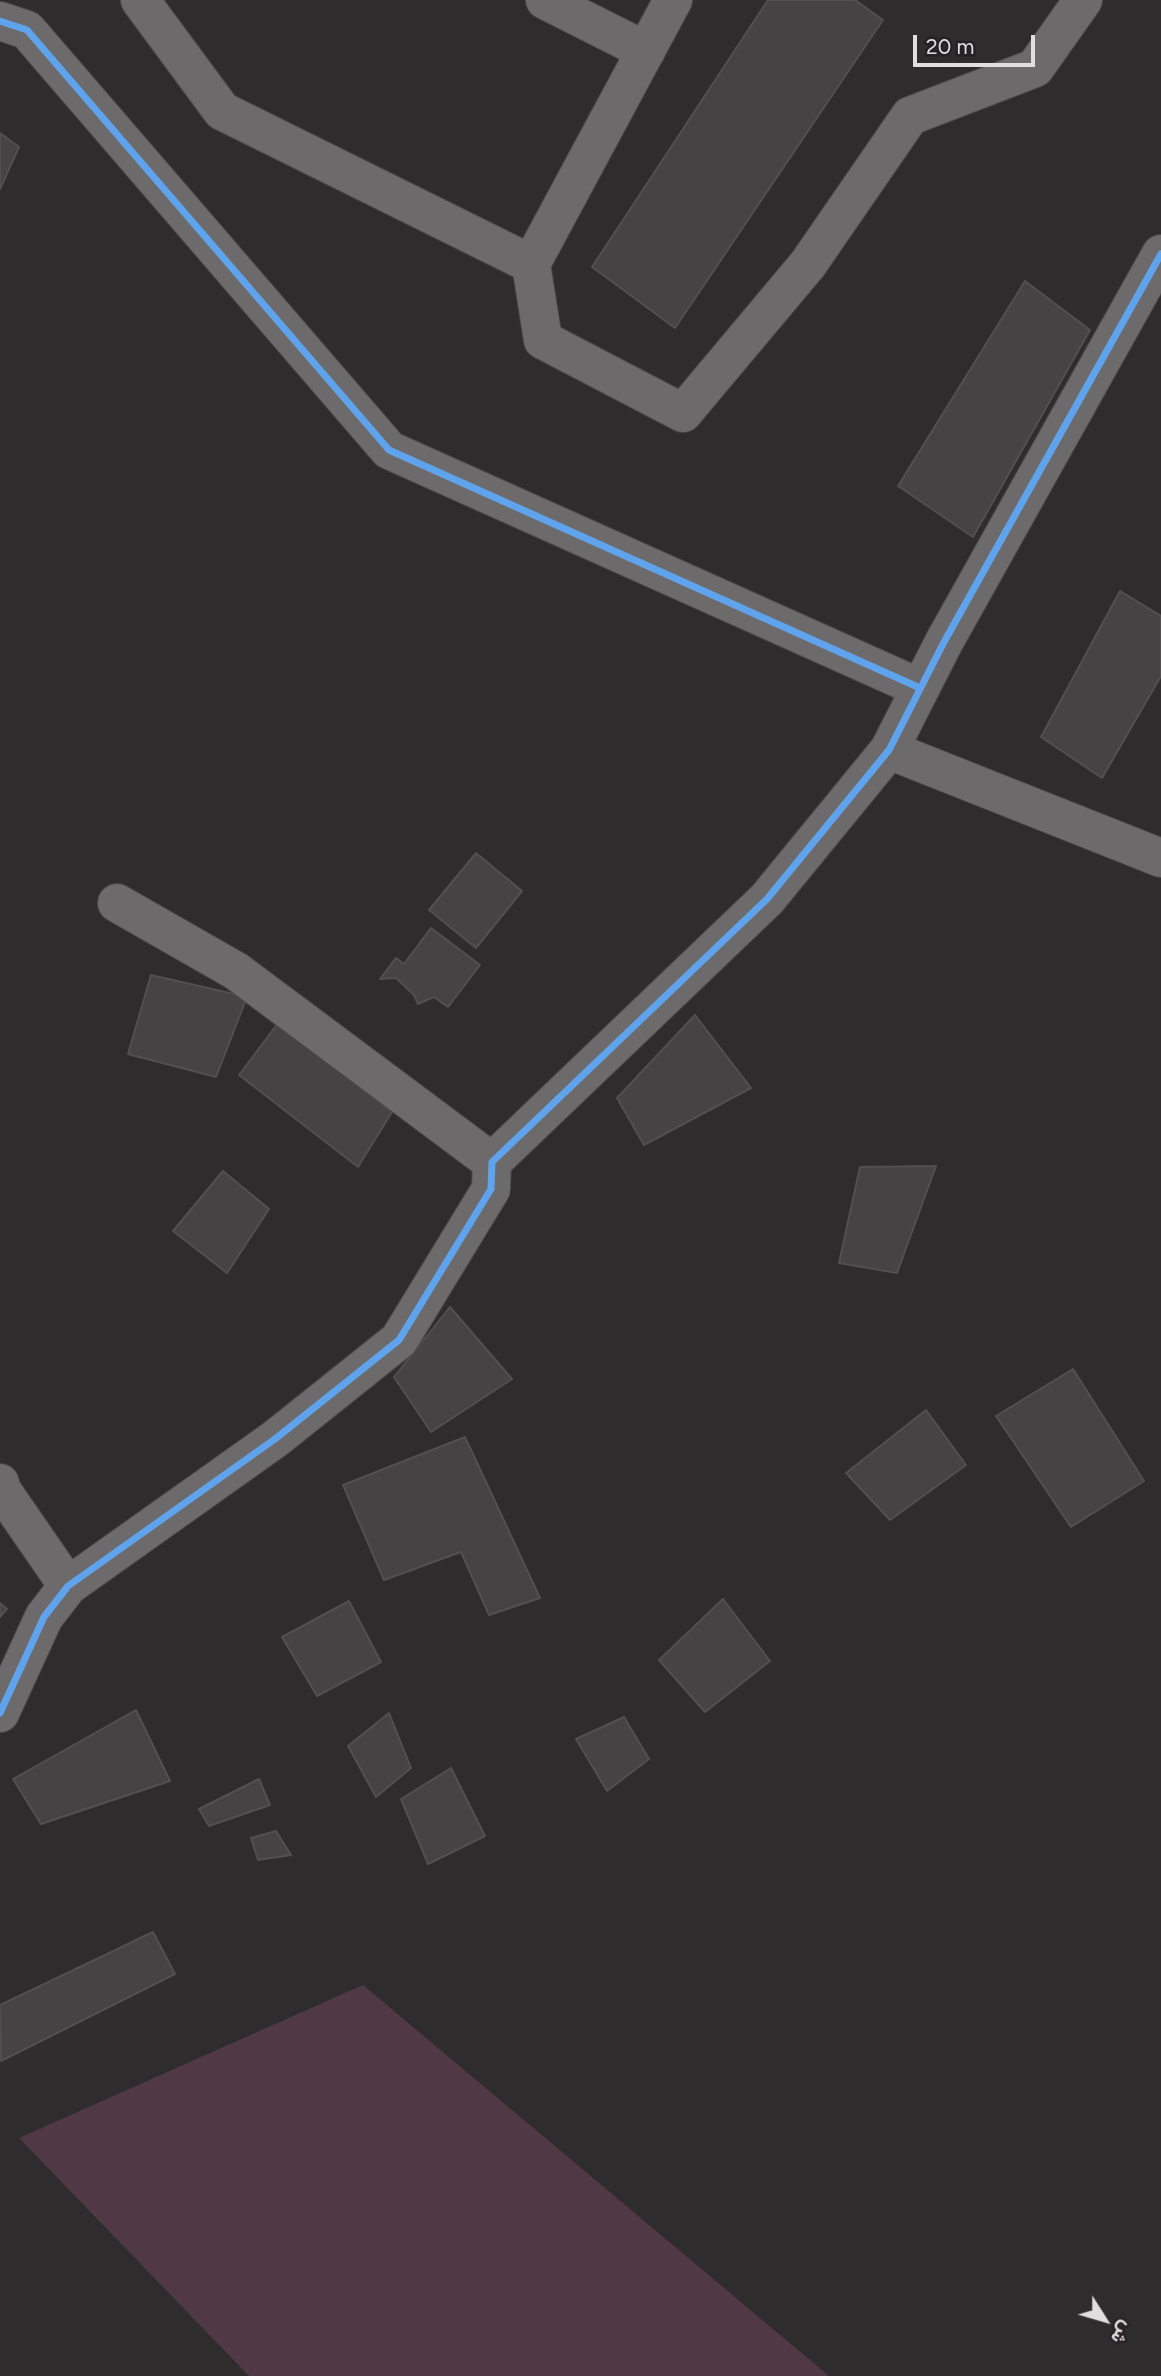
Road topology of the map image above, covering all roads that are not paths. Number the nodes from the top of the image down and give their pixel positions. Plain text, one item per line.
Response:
1 (140, 0) edge
2 (545, 0) edge
3 (673, 0) edge
4 (1083, 0) edge
5 (0, 21) edge
6 (646, 51) junction
7 (1161, 254) edge
8 (531, 264) junction
9 (920, 688) junction
10 (889, 750) junction
11 (1161, 858) edge
12 (117, 903) dead end
13 (492, 1162) junction
14 (0, 1483) edge
15 (68, 1586) junction
16 (0, 1713) edge

1 - 8 street
2 - 6 street
3 - 6 street
4 - 8 street
5 - 9 street
6 - 8 street
7 - 9 street
9 - 10 street
10 - 11 street
10 - 13 street
12 - 13 street
13 - 15 street
14 - 15 street
15 - 16 street

